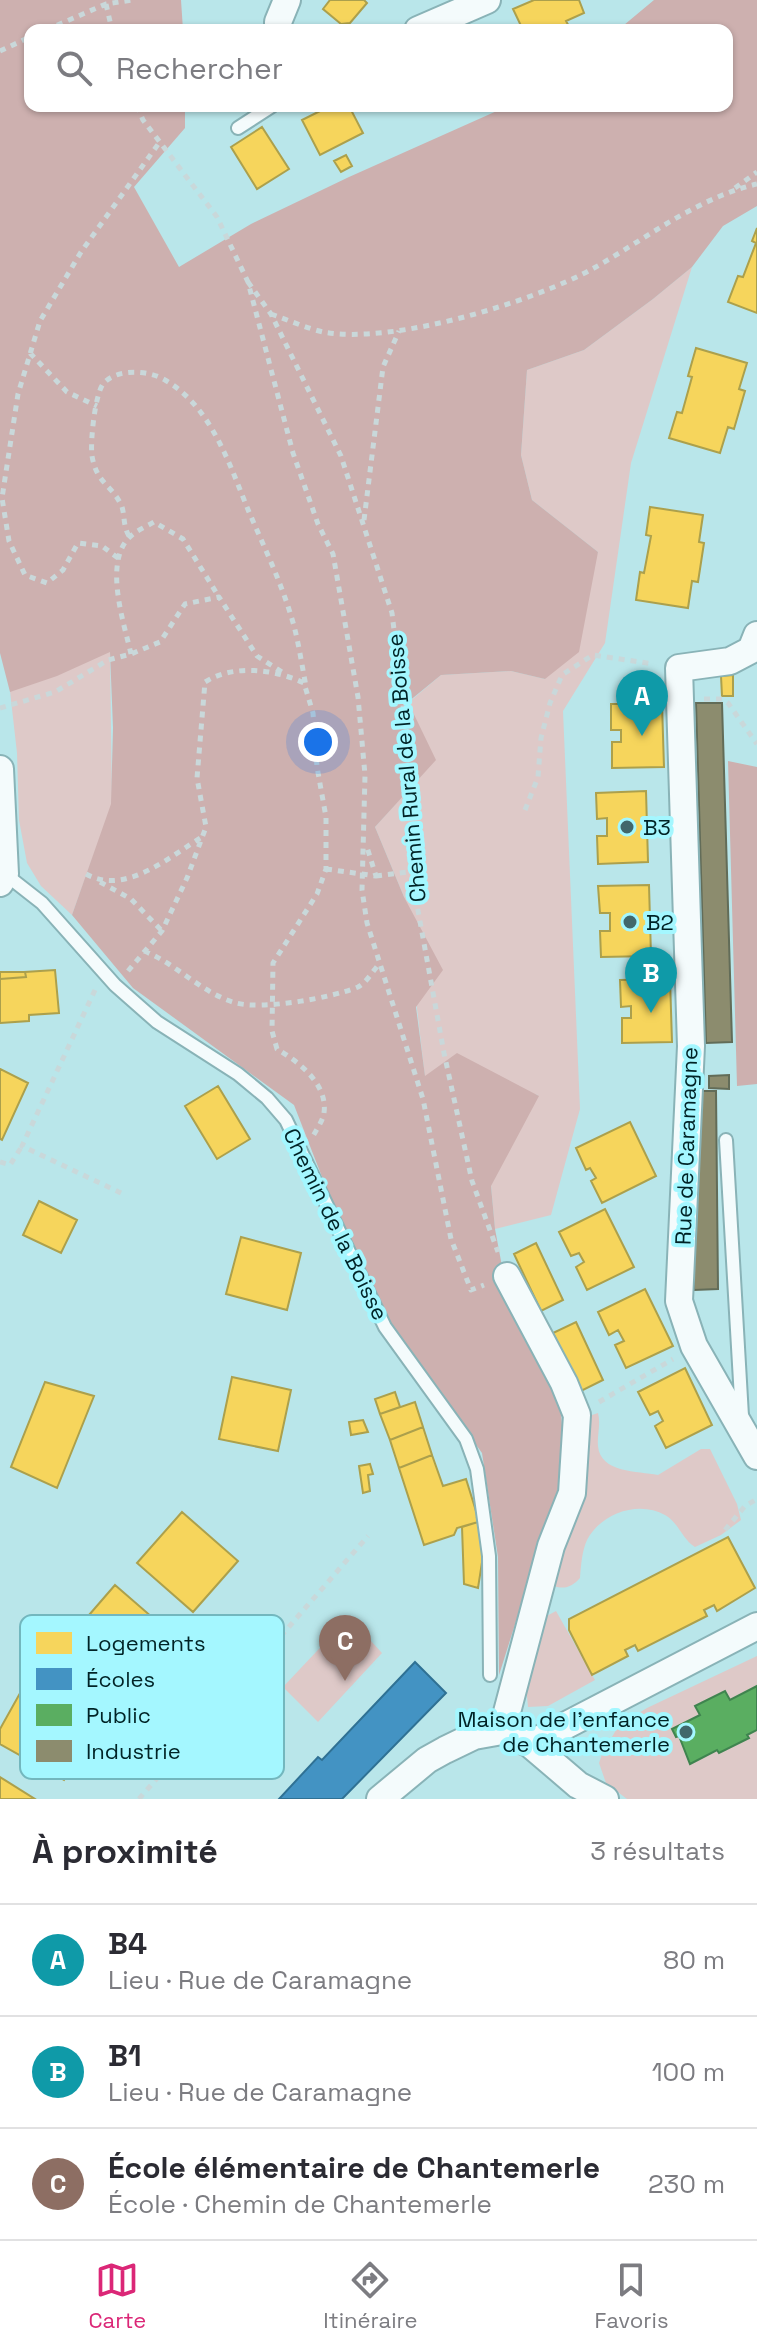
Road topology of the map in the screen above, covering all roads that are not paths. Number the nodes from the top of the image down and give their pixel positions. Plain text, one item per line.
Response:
1 (287, 0) edge
2 (487, 0) edge
3 (278, 24) edge
4 (432, 24) edge
5 (263, 112) edge
6 (238, 128) dead end
7 (757, 635) edge
8 (0, 769) edge
9 (2, 878) edge
10 (726, 1140) dead end
11 (507, 1276) road end
12 (742, 1430) junction
13 (757, 1456) edge
14 (757, 1626) edge
15 (490, 1675) dead end
16 (502, 1731) junction
17 (530, 1744) junction
18 (380, 1799) edge
19 (605, 1799) edge

1 - 3 street
2 - 4 street
5 - 6 lane
7 - 12 street, Rue de Caramagne
8 - 9 street
9 - 15 lane, Chemin de la Boisse
10 - 12 lane
11 - 16 street
12 - 13 street, Rue de Caramagne
14 - 17 street
16 - 17 street
16 - 18 street
17 - 19 street

